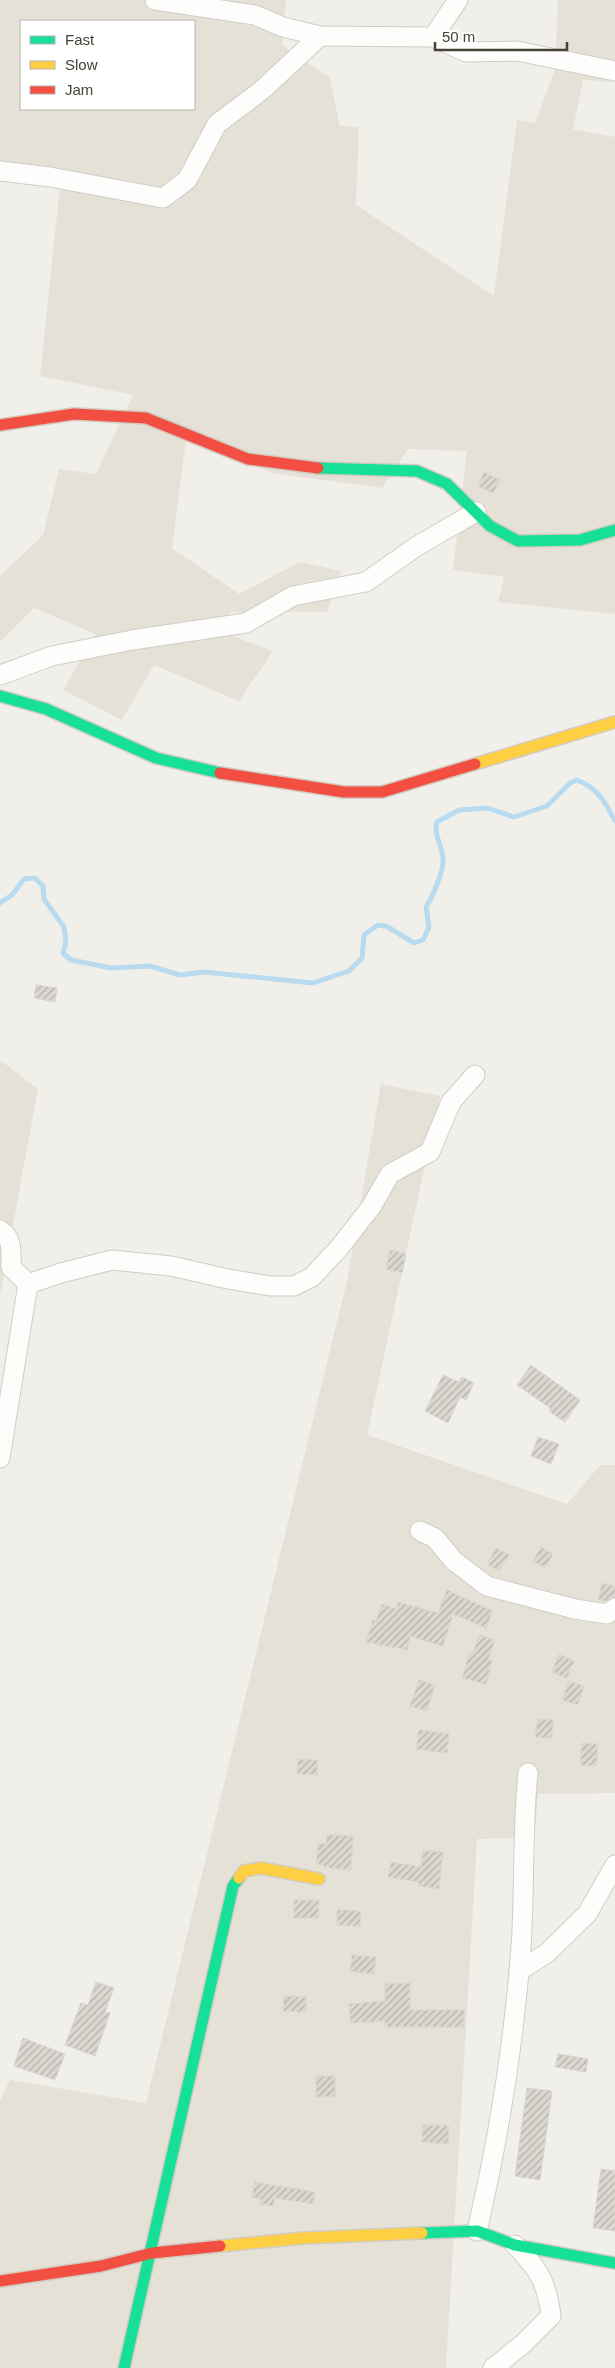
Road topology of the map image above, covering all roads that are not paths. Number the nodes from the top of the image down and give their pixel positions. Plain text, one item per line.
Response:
1 (155, 0) edge
2 (458, 0) edge
3 (257, 8) edge
4 (320, 36) junction
5 (433, 37) junction
6 (615, 71) edge
7 (0, 171) edge
8 (0, 425) edge
9 (476, 512) junction
10 (615, 530) edge
11 (0, 674) edge
12 (0, 696) edge
13 (615, 722) edge
14 (476, 1075) dead end
15 (0, 1230) edge
16 (28, 1284) junction
17 (0, 1458) edge
18 (420, 1532) dead end
19 (615, 1608) edge
20 (528, 1773) dead end
21 (615, 1865) edge
22 (319, 1879) dead end
23 (519, 1971) junction
24 (477, 2230) junction
25 (515, 2245) junction
26 (152, 2253) junction
27 (615, 2263) edge
28 (0, 2281) edge
29 (124, 2368) edge
30 (492, 2368) edge

1 - 3 street
2 - 5 street
3 - 4 street
4 - 5 street
4 - 7 street
5 - 6 street
8 - 9 street
9 - 10 street
9 - 11 street
12 - 13 street
14 - 16 street
15 - 16 street
16 - 17 street
18 - 19 street
20 - 23 street
21 - 23 street
22 - 26 street
23 - 24 street
24 - 25 street
24 - 26 street
25 - 27 street
25 - 30 street
26 - 28 street
26 - 29 street

